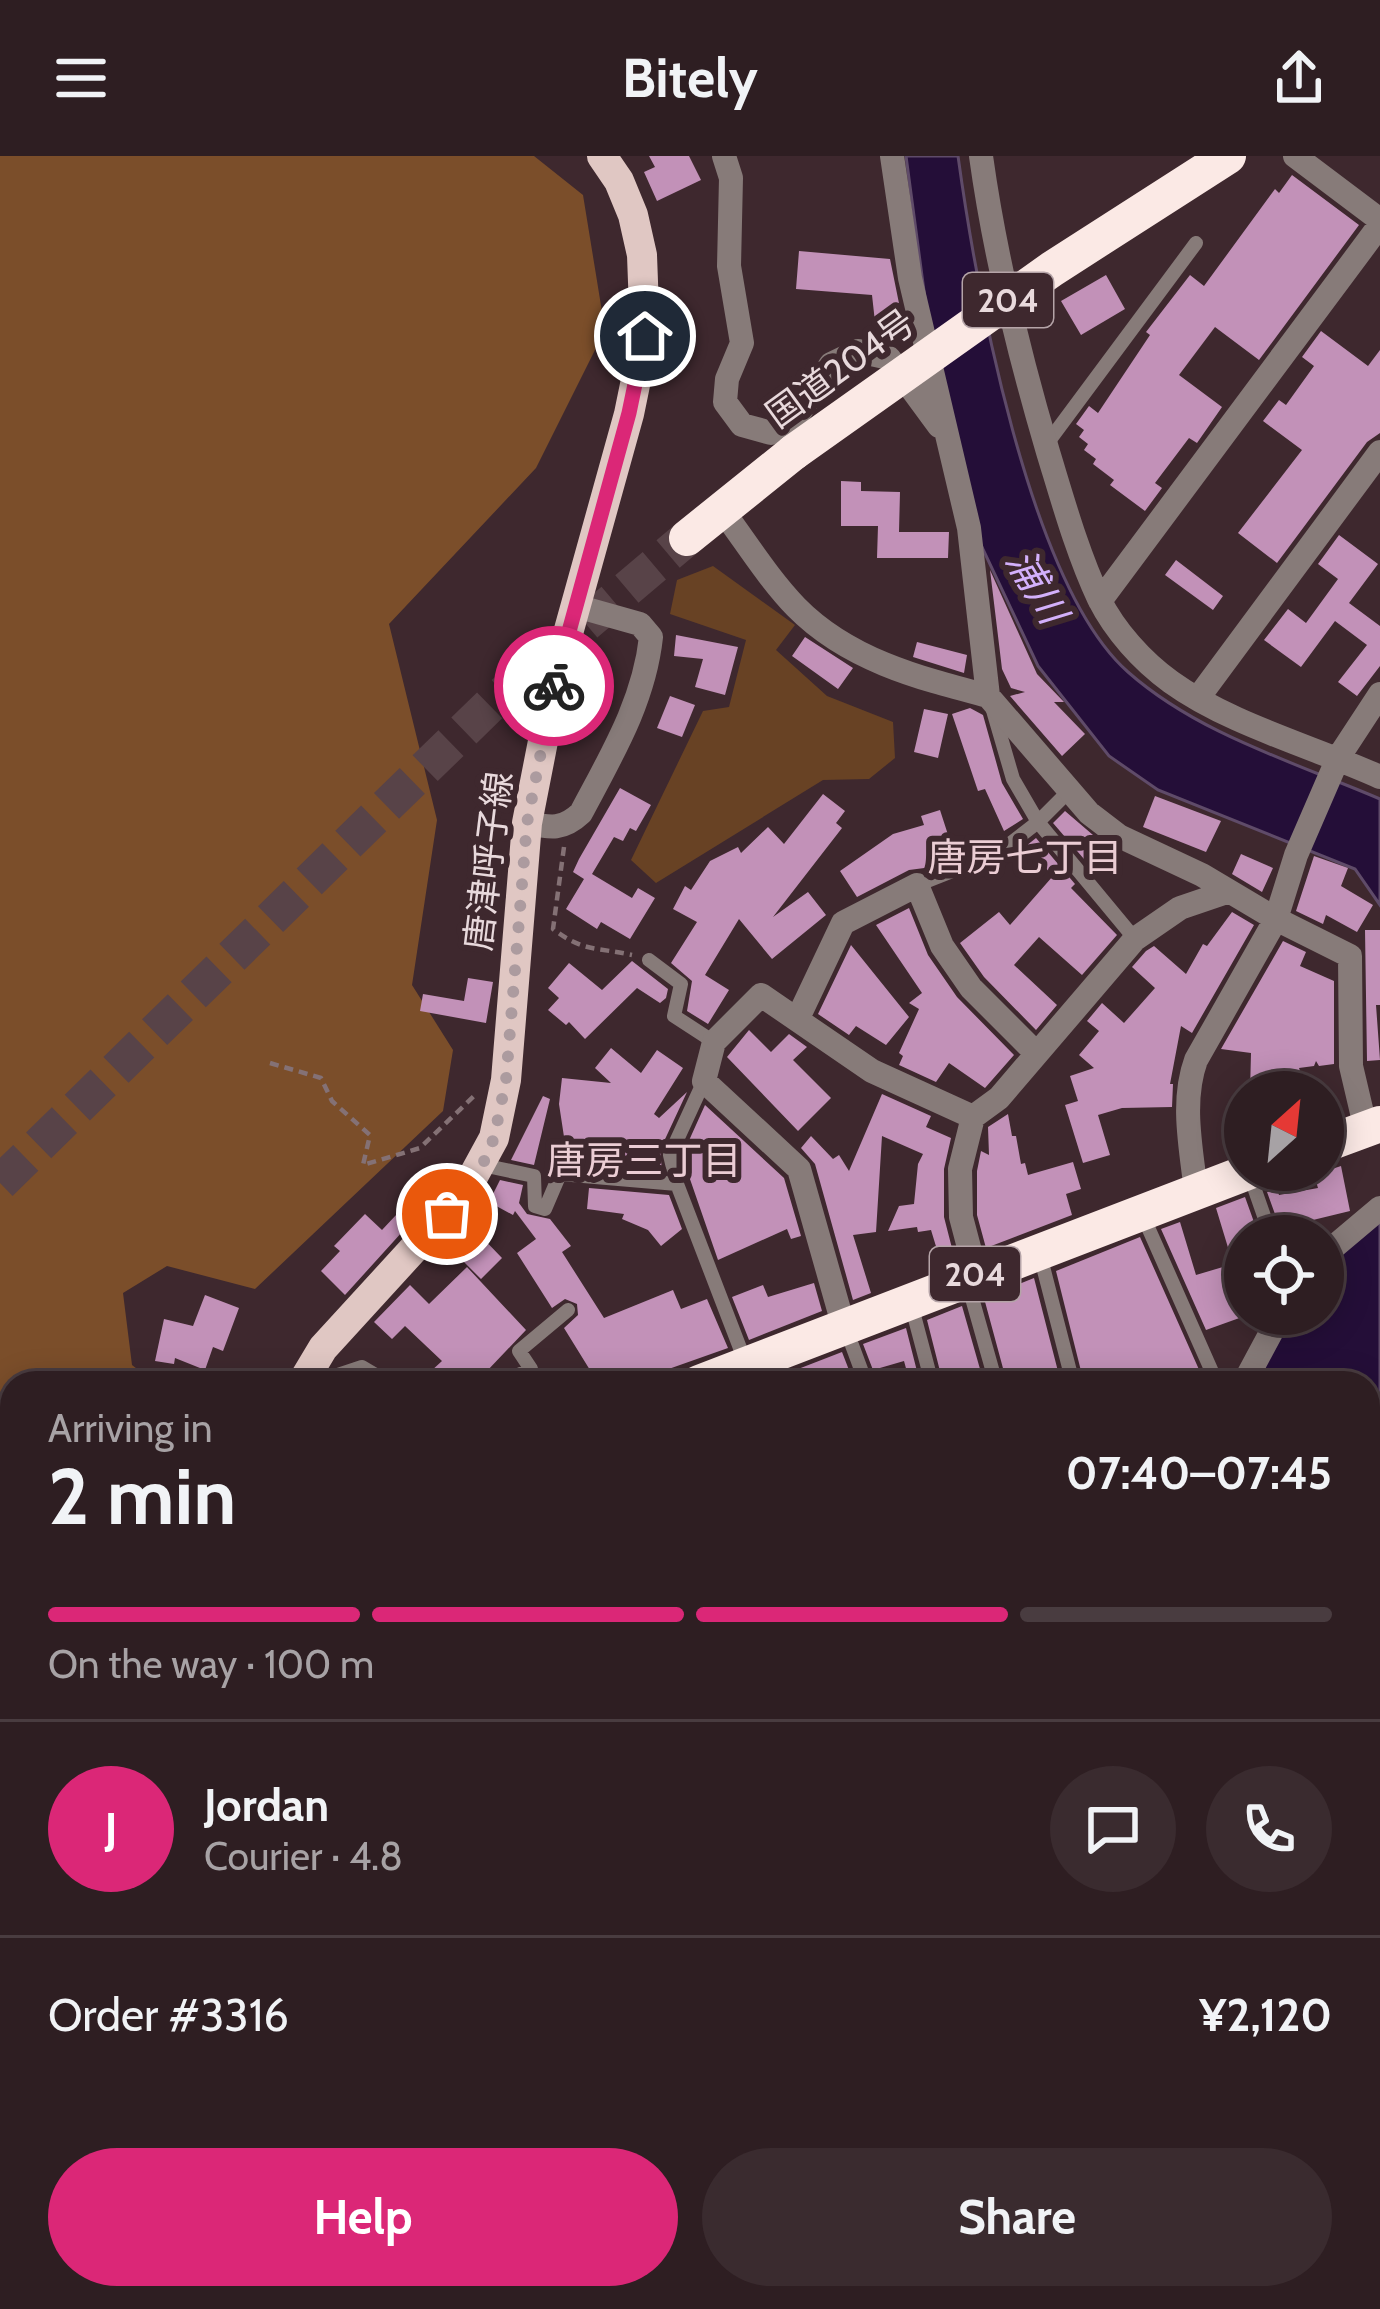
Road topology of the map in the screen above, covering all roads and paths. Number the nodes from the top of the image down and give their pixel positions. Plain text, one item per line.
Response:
1 (602, 156) edge
2 (724, 156) edge
3 (892, 156) edge
4 (981, 156) edge
5 (1228, 156) edge
6 (1294, 156) edge
7 (1380, 222) edge
8 (1196, 243) dead end
9 (944, 433) junction
10 (1046, 445) junction
11 (1380, 452) edge
12 (722, 510) junction
13 (687, 538) tunnel mouth
14 (1100, 602) junction
15 (576, 606) junction
16 (1380, 694) edge
17 (988, 696) junction
18 (1198, 698) junction
19 (1338, 758) junction
20 (1380, 777) edge
21 (1070, 791) junction
22 (1038, 822) junction
23 (527, 823) junction
24 (567, 826) junction
25 (917, 885) junction
26 (1227, 892) junction
27 (1276, 919) junction
28 (1135, 939) junction
29 (649, 960) joint
30 (798, 1018) junction
31 (714, 1042) junction
32 (1036, 1053) junction
33 (270, 1063) dead end
34 (506, 1080) junction
35 (704, 1081) junction
36 (973, 1117) junction
37 (1373, 1127) edge
38 (1344, 1137) edge
39 (482, 1166) junction
40 (1224, 1180) edge
41 (677, 1184) junction
42 (1196, 1190) junction
43 (1380, 1208) edge
44 (1141, 1211) junction
45 (1344, 1238) edge
46 (1039, 1250) junction
47 (976, 1274) junction
48 (909, 1299) junction
49 (568, 1310) dead end
50 (843, 1324) junction
51 (1270, 1335) edge
52 (746, 1364) junction
53 (309, 1371) edge
54 (526, 1371) edge
55 (729, 1371) edge
56 (862, 1371) edge
57 (929, 1371) edge
58 (993, 1371) edge
59 (1070, 1371) edge
60 (1211, 1371) edge
61 (1250, 1371) edge

1 - 15 main road, 唐津呼子線
2 - 9 street
3 - 9 street
4 - 10 street
5 - 12 highway, 国道204号 / 204, bridge
6 - 7 street
7 - 14 street
8 - 10 lane
9 - 17 street
10 - 14 street
11 - 18 street
12 - 13 highway, 国道204号 / 204
12 - 17 street
14 - 18 street
15 - 23 main road, 唐津呼子線
15 - 24 street
16 - 19 street
17 - 21 street
17 - 22 lane
18 - 19 street
19 - 20 street
19 - 27 street
21 - 22 lane
21 - 26 street
22 - 25 lane
22 - 28 lane
23 - 24 street
23 - 34 main road, 唐津呼子線
24 - 29 path
25 - 30 street
25 - 32 street
26 - 27 street
26 - 28 street
27 - 37 street
27 - 42 street
28 - 32 street
29 - 31 lane
30 - 31 street
30 - 36 street
31 - 35 street
32 - 36 street
33 - 34 path
34 - 39 main road, 唐津呼子線
35 - 41 lane
35 - 50 street
36 - 47 street
37 - 38 highway
39 - 41 lane
39 - 53 main road, 唐津呼子線
40 - 42 highway, 204
41 - 52 lane
42 - 44 highway, 204
43 - 45 street
44 - 46 highway, 204
44 - 60 lane
46 - 47 highway, 204
46 - 59 lane
47 - 48 highway, 204
47 - 58 lane
48 - 50 highway, 204
48 - 57 lane
49 - 54 lane
50 - 52 highway, 204
50 - 56 lane
51 - 61 street
52 - 55 highway, 204

